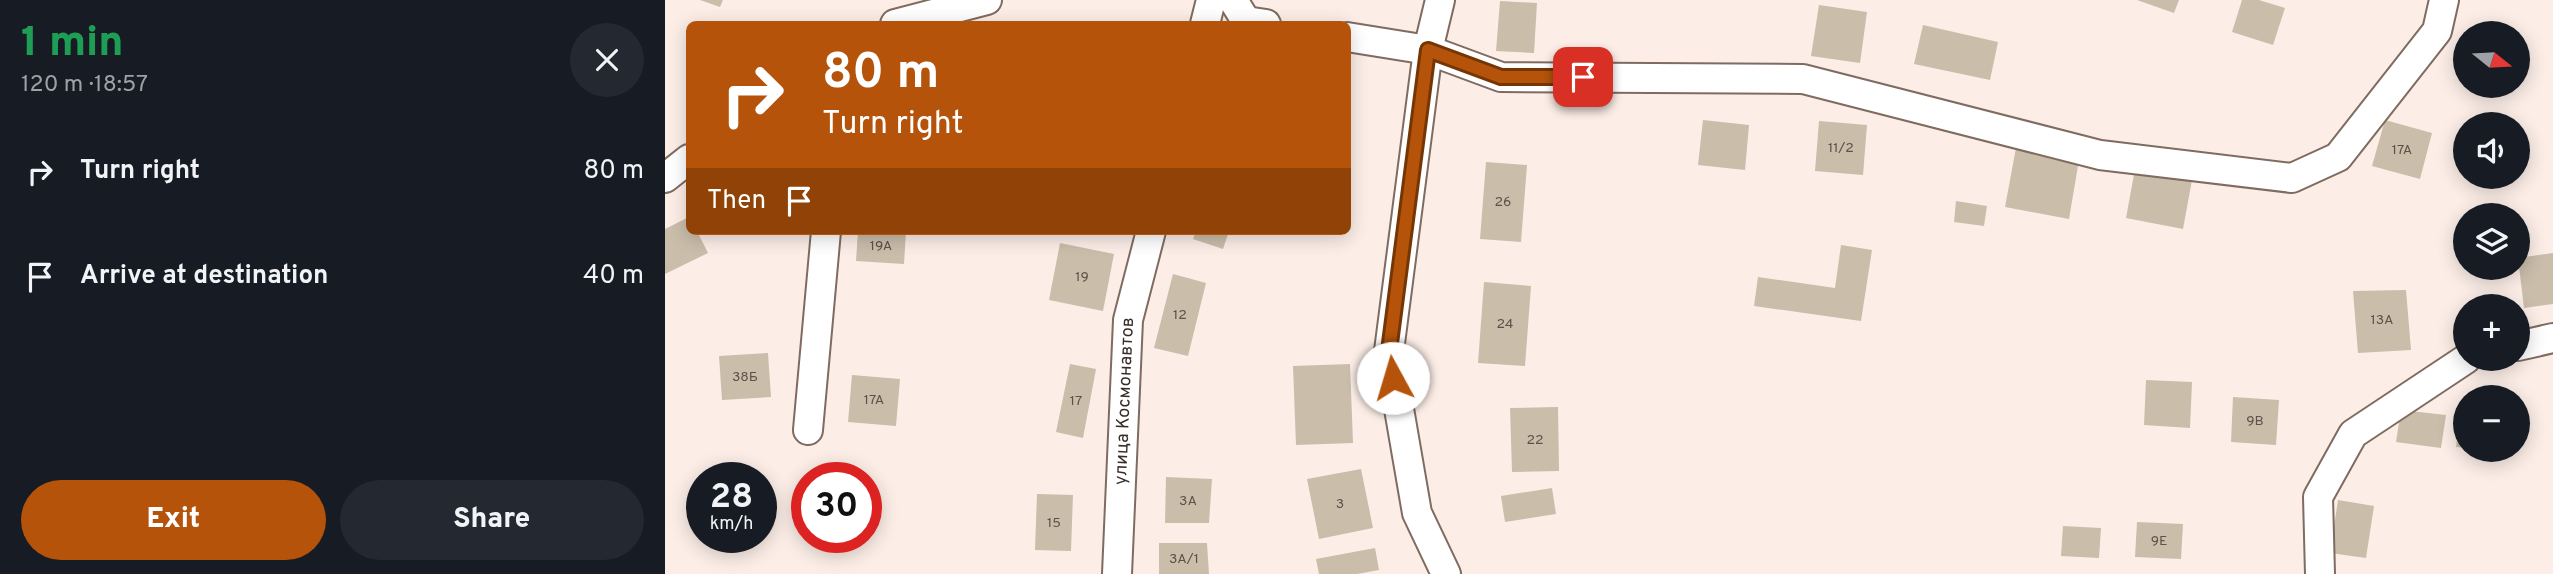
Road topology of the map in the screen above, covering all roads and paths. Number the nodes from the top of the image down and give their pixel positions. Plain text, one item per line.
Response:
1 (987, 0) edge
2 (1211, 0) edge
3 (1233, 0) edge
4 (1440, 0) edge
5 (2444, 0) edge
6 (906, 21) edge
7 (1206, 21) edge
8 (1246, 21) edge
9 (1351, 38) edge
10 (1428, 50) junction
11 (686, 161) edge
12 (665, 178) edge
13 (826, 235) edge
14 (1150, 235) edge
15 (2553, 338) edge
16 (2530, 343) edge
17 (2453, 368) edge
18 (808, 430) dead end
19 (1117, 574) edge
20 (1446, 574) edge
21 (2320, 574) edge

1 - 6 street
2 - 7 street
3 - 8 street
4 - 10 street
5 - 10 street
9 - 10 street
10 - 20 street
11 - 12 street
13 - 18 street
14 - 19 street, улица Космонавтов
15 - 16 street
17 - 21 street

